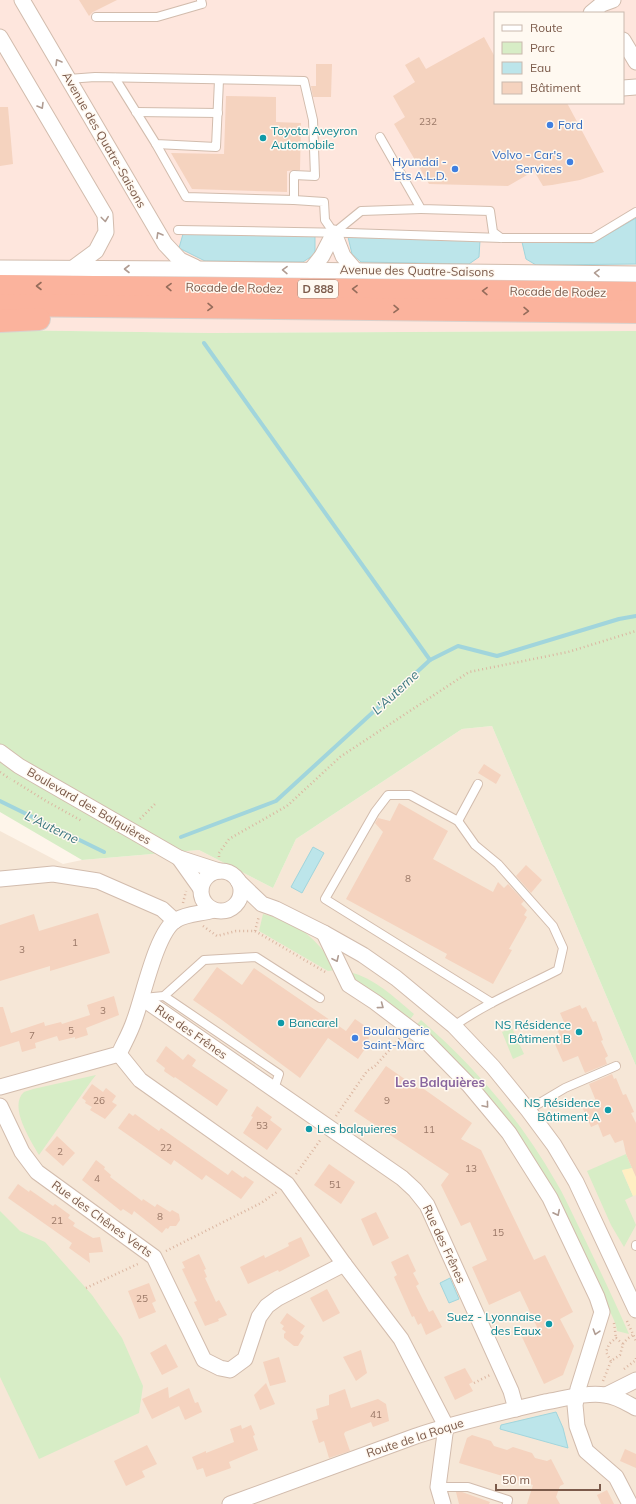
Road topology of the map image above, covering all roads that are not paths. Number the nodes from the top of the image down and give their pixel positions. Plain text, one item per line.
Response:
1 (22, 0) edge
2 (201, 0) edge
3 (96, 17) dead end
4 (0, 37) edge
5 (624, 42) edge
6 (636, 62) edge
7 (115, 78) junction
8 (68, 79) junction
9 (219, 80) junction
10 (636, 87) edge
11 (624, 88) edge
12 (136, 112) junction
13 (218, 113) junction
14 (380, 137) dead end
15 (156, 144) junction
16 (294, 200) junction
17 (421, 209) junction
18 (636, 212) edge
19 (178, 230) dead end
20 (334, 233) junction
21 (502, 238) junction
22 (0, 268) edge
23 (73, 268) junction
24 (198, 269) junction
25 (311, 270) junction
26 (355, 270) junction
27 (636, 274) edge
28 (0, 286) edge
29 (636, 293) edge
30 (0, 305) edge
31 (129, 306) junction
32 (636, 312) edge
33 (0, 321) edge
34 (0, 752) edge
35 (478, 784) dead end
36 (458, 821) junction
37 (179, 858) junction
38 (219, 871) junction
39 (0, 879) edge
40 (238, 881) junction
41 (196, 891) junction
42 (262, 904) junction
43 (234, 907) junction
44 (214, 910) junction
45 (193, 914) junction
46 (175, 921) junction
47 (324, 933) junction
48 (164, 996) junction
49 (142, 998) junction
50 (320, 998) dead end
51 (492, 1003) junction
52 (454, 1026) junction
53 (119, 1054) junction
54 (616, 1066) dead end
55 (0, 1087) edge
56 (274, 1089) junction
57 (0, 1106) edge
58 (528, 1110) junction
59 (344, 1264) junction
60 (636, 1310) edge
61 (636, 1380) edge
62 (636, 1387) edge
63 (606, 1395) junction
64 (577, 1396) junction
65 (636, 1397) edge
66 (636, 1408) edge
67 (516, 1409) junction
68 (446, 1426) junction
69 (438, 1487) junction
70 (230, 1504) edge
71 (443, 1504) edge
72 (507, 1504) edge
73 (630, 1504) edge

8 -> 1 street, Avenue des Quatre-Saisons
2 - 3 lane
4 -> 23 street
5 - 6 street
7 - 8 lane
7 - 9 lane
7 - 12 lane
24 -> 8 street, Avenue des Quatre-Saisons
9 - 13 lane
9 - 16 lane
10 - 11 street
12 - 13 lane
12 - 15 lane
13 - 15 lane
14 - 17 lane
15 - 16 lane
16 - 20 lane
17 - 20 lane
17 - 21 lane
18 - 21 lane
19 - 20 lane
20 - 21 lane
20 - 25 street
20 - 26 street
22 - 23 street, Avenue des Quatre-Saisons
24 -> 23 street, Avenue des Quatre-Saisons
25 -> 24 street, Avenue des Quatre-Saisons
25 - 26 street, Avenue des Quatre-Saisons
27 -> 26 street, Avenue des Quatre-Saisons
29 -> 28 highway, Rocade de Rodez / D 888
30 - 31 highway, Rocade de Rodez / D 888
31 -> 32 highway, Rocade de Rodez / D 888
31 - 33 highway
34 - 37 street, Boulevard des Balquières
35 - 36 lane
36 - 51 lane
36 - 51 lane
37 - 38 street, Boulevard des Balquières
37 - 41 street, Boulevard des Balquières
38 - 40 street
38 - 41 street
39 - 46 street
40 - 42 street
40 - 43 street
41 - 44 street
41 - 45 street
42 - 43 street
42 - 47 street
43 - 44 street
44 - 45 street
45 - 46 street
46 - 49 street
47 - 52 street
47 -> 64 street
48 - 49 lane
48 - 50 lane
48 - 56 lane
49 - 53 street
49 - 56 street, Rue des Frênes
51 - 52 lane
52 - 58 street
53 - 55 street
53 - 59 street
54 - 58 lane
56 - 67 street, Rue des Frênes
57 - 59 street, Rue des Chênes Verts
58 - 60 street
59 - 68 street
61 - 63 street, Route de la Roque
62 - 65 street
63 - 64 street, Route de la Roque
63 - 66 street, Route de la Roque
64 - 67 street, Route de la Roque
64 - 73 street
67 - 68 street, Route de la Roque
68 - 69 street
68 - 70 street, Route de la Roque
69 - 71 street
69 - 72 lane

